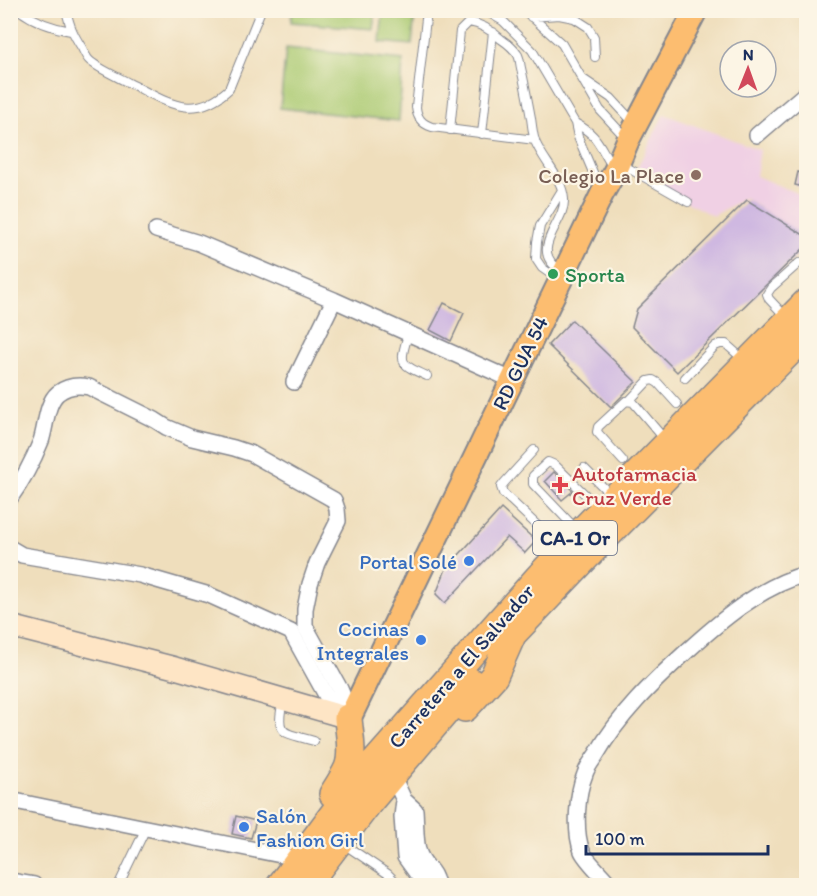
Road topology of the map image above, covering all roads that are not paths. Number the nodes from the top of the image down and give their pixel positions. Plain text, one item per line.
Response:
1 (19, 10) edge
2 (66, 10) edge
3 (261, 10) edge
4 (427, 10) edge
5 (484, 10) edge
6 (524, 10) edge
7 (696, 10) edge
8 (531, 17) junction
9 (71, 31) junction
10 (493, 32) junction
11 (595, 57) dead end
12 (582, 79) junction
13 (807, 93) edge
14 (574, 123) junction
15 (450, 130) junction
16 (632, 132) junction
17 (482, 134) junction
18 (757, 135) dead end
19 (535, 140) junction
20 (617, 167) junction
21 (562, 190) junction
22 (602, 194) junction
23 (688, 202) dead end
24 (156, 230) dead end
25 (799, 263) dead end
26 (562, 277) junction
27 (334, 300) junction
28 (801, 320) edge
29 (408, 334) junction
30 (748, 363) junction
31 (427, 376) dead end
32 (685, 378) dead end
33 (513, 380) junction
34 (294, 382) dead end
35 (629, 401) junction
36 (677, 404) dead end
37 (669, 443) junction
38 (534, 450) dead end
39 (623, 460) dead end
40 (584, 468) dead end
41 (10, 498) edge
42 (608, 505) junction
43 (572, 542) junction
44 (10, 548) edge
45 (807, 573) edge
46 (538, 578) junction
47 (10, 626) edge
48 (298, 629) junction
49 (513, 633) junction
50 (283, 699) junction
51 (348, 718) junction
52 (314, 741) dead end
53 (377, 741) junction
54 (401, 793) junction
55 (333, 794) junction
56 (10, 800) edge
57 (146, 828) junction
58 (348, 847) junction
59 (286, 856) junction
60 (10, 881) edge
61 (34, 885) edge
62 (118, 885) edge
63 (261, 885) edge
64 (280, 885) edge
65 (306, 885) edge
66 (320, 885) edge
67 (400, 885) edge
68 (426, 885) edge
69 (437, 885) edge
70 (611, 885) edge

1 - 9 lane
2 - 9 lane
3 - 9 lane
4 - 15 lane
5 - 14 lane
6 - 8 lane
7 - 16 main road, RD GUA 54
8 - 11 lane
8 - 12 lane
10 - 15 lane
10 - 17 lane
10 - 19 lane
12 - 16 lane
12 - 16 lane
13 - 18 street
14 - 20 lane
14 - 22 lane
15 - 17 lane
16 - 20 main road, RD GUA 54
17 - 19 lane
19 - 21 lane
20 - 22 main road, RD GUA 54
20 - 23 lane
21 - 26 lane
21 - 26 lane
22 - 26 main road, RD GUA 54
24 - 27 street
25 - 28 lane
26 - 33 main road, RD GUA 54
27 - 29 street
27 - 34 street
28 - 30 highway, Carretera a El Salvador / CA-1 Or
28 - 49 highway, Carretera a El Salvador / CA-1 Or
29 - 31 lane
29 - 33 street
30 - 32 lane
30 - 37 highway, Carretera a El Salvador / CA-1 Or
33 - 51 main road, RD GUA 54
35 - 36 lane
35 - 37 lane
35 - 39 lane
37 - 42 highway, Carretera a El Salvador / CA-1 Or
38 - 43 lane
40 - 42 lane
41 - 48 street
42 - 43 highway, Carretera a El Salvador / CA-1 Or
42 - 43 lane
43 - 46 highway, Carretera a El Salvador / CA-1 Or
44 - 48 street
45 - 70 street
46 - 53 highway
46 - 64 highway, Carretera a El Salvador / CA-1 Or
47 - 50 street
48 - 51 street
49 - 54 highway
49 - 65 highway, Carretera a El Salvador / CA-1 Or
50 - 51 street
50 - 52 lane
51 - 53 highway
51 - 55 highway
53 - 55 highway
54 - 58 highway
54 - 68 street
54 - 69 street
55 - 59 highway
56 - 57 street
57 - 59 street
57 - 62 lane
58 - 66 highway
58 - 67 lane
59 - 63 highway
60 - 61 street

